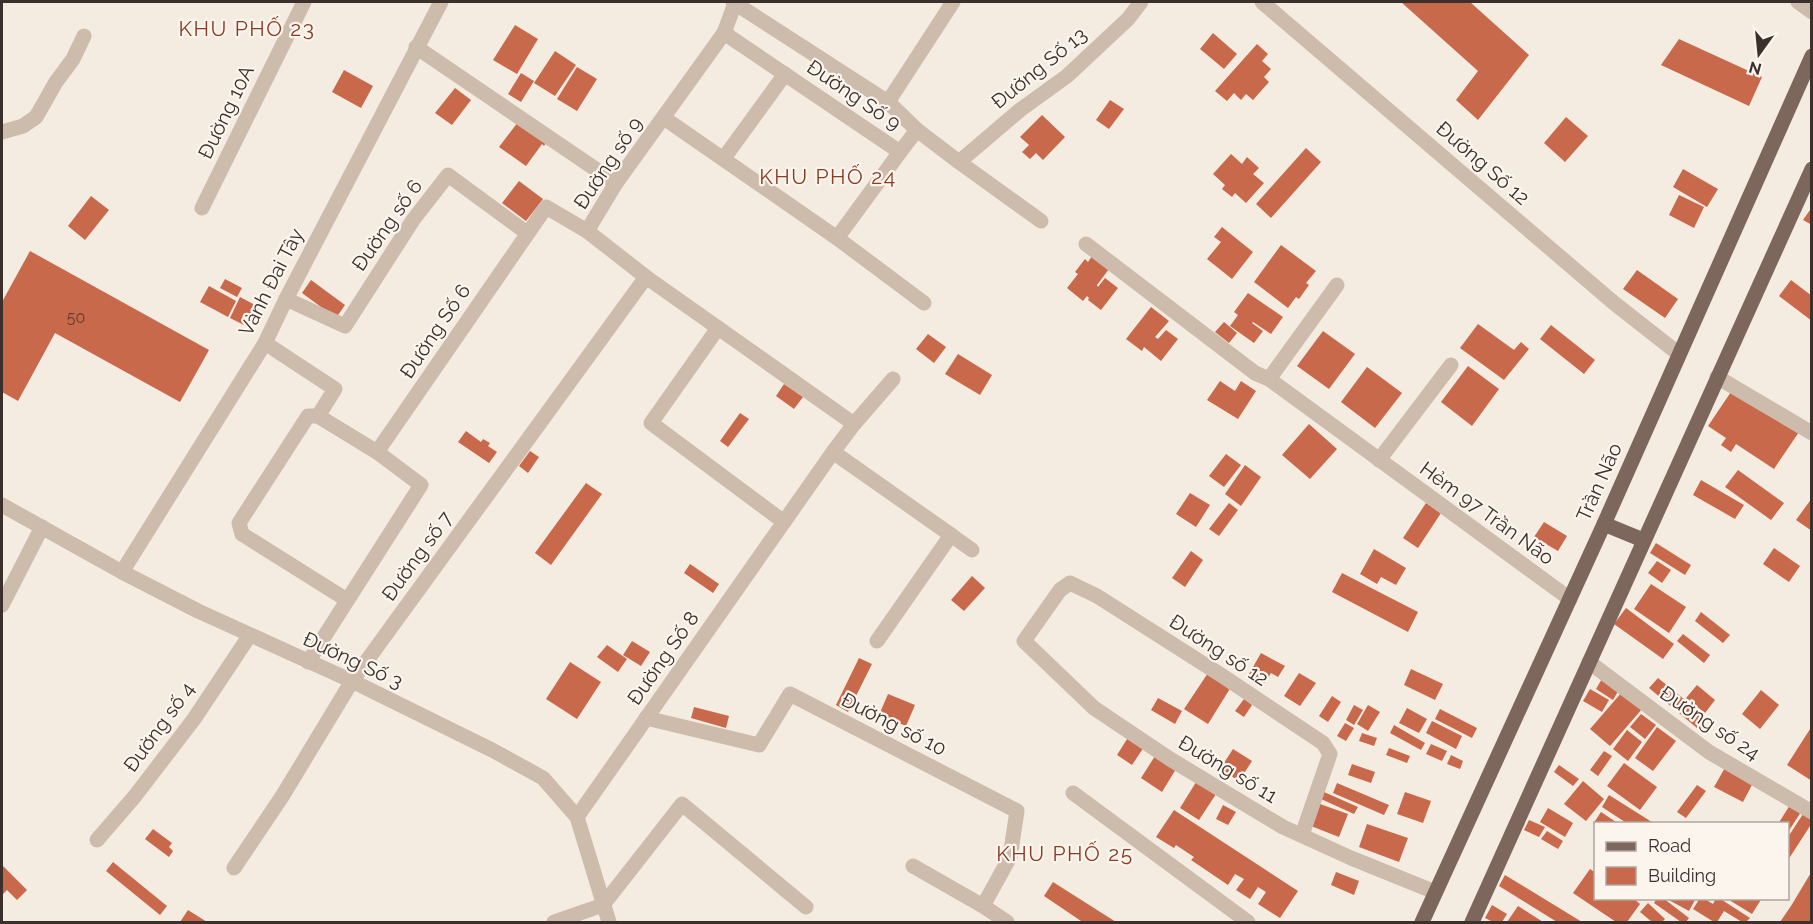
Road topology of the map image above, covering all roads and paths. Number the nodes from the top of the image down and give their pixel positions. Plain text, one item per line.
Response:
1 (304, 2) edge
2 (441, 2) edge
3 (734, 2) edge
4 (952, 2) edge
5 (1142, 2) edge
6 (1262, 2) edge
7 (1798, 2) edge
8 (1812, 12) edge
9 (724, 33) junction
10 (84, 36) dead end
11 (416, 47) junction
12 (1812, 56) edge
13 (785, 74) junction
14 (888, 102) junction
15 (664, 118) junction
16 (917, 130) junction
17 (2, 132) edge
18 (900, 152) junction
19 (723, 158) junction
20 (959, 162) junction
21 (1812, 170) edge
22 (616, 183) junction
23 (202, 208) dead end
24 (1041, 221) dead end
25 (587, 231) junction
26 (527, 232) junction
27 (837, 238) junction
28 (1086, 244) dead end
29 (646, 277) junction
30 (1337, 285) dead end
31 (286, 299) junction
32 (924, 303) dead end
33 (718, 328) junction
34 (265, 343) junction
35 (1679, 354) junction
36 (1451, 365) dead end
37 (1717, 377) junction
38 (893, 379) dead end
39 (1269, 379) junction
40 (318, 416) junction
41 (854, 424) junction
42 (1812, 434) edge
43 (377, 452) junction
44 (833, 452) junction
45 (1379, 460) junction
46 (2, 505) edge
47 (784, 522) junction
48 (1604, 524) junction
49 (42, 527) junction
50 (951, 536) junction
51 (1643, 540) junction
52 (972, 550) dead end
53 (122, 572) junction
54 (1570, 599) junction
55 (347, 600) junction
56 (2, 605) edge
57 (250, 635) junction
58 (877, 641) dead end
59 (1024, 641) joint
60 (308, 662) junction
61 (1589, 662) junction
62 (352, 681) junction
63 (646, 718) junction
64 (1074, 793) dead end
65 (1812, 812) edge
66 (576, 817) junction
67 (1302, 835) junction
68 (97, 840) dead end
69 (913, 866) dead end
70 (234, 868) dead end
71 (1435, 892) junction
72 (603, 905) junction
73 (983, 906) junction
74 (806, 907) dead end
75 (554, 922) edge
76 (609, 922) edge
77 (1007, 922) edge
78 (1248, 922) edge
79 (1422, 922) edge
80 (1472, 922) edge

1 - 23 street, Đường 10A
2 - 11 street, Vành Đai Tây
3 - 9 street, Đường số 9
3 - 14 street
4 - 14 street
5 - 20 street, Đường Số 13
6 - 35 street, Đường Số 12
7 - 8 street
9 - 13 street, Đường Số 9
9 - 15 street, Đường số 9
10 - 17 street
11 - 22 street
11 - 31 street, Vành Đai Tây
12 - 35 main road, Trần Não
13 - 18 street, Đường Số 9
13 - 19 street
14 - 16 street
15 - 19 street
15 - 22 street, Đường số 9
16 - 18 street, Đường Số 9
16 - 20 street, Đường Số 9
18 - 27 street
19 - 27 street
20 - 24 street, Đường Số 9
21 - 37 main road
22 - 25 street, Đường số 9
25 - 26 street, Đường Số 6
25 - 29 street
26 - 31 street, Đường số 6
26 - 43 street, Đường Số 6
27 - 32 street
28 - 39 street, Hẻm 97 Trần Não
29 - 33 street
29 - 62 street, Đường số 7
30 - 39 street
31 - 34 street, Vành Đai Tây
33 - 41 street
33 - 47 street
34 - 40 street
34 - 53 street, Vành Đai Tây
35 - 48 main road, Trần Não
36 - 45 street
37 - 42 street
37 - 51 main road
38 - 41 street, Đường Số 8
39 - 45 street, Hẻm 97 Trần Não
40 - 43 street
40 - 55 street
41 - 44 street, Đường Số 8
43 - 55 street
44 - 47 street, Đường Số 8
44 - 50 street
45 - 54 street, Hẻm 97 Trần Não
46 - 49 street, Đường Số 3
47 - 63 street, Đường Số 8
48 - 51 main road
48 - 54 main road, Trần Não
49 - 53 street, Đường Số 3
49 - 56 street
50 - 52 street
50 - 58 street
51 - 61 main road
53 - 57 street, Đường Số 3
54 - 71 main road, Trần Não
55 - 60 street
57 - 60 street, Đường Số 3
57 - 68 street, Đường số 4
59 - 67 street, Đường số 11
59 - 67 street, Đường số 12
60 - 62 street, Đường Số 3
61 - 65 street, Đường số 24
61 - 80 main road
62 - 66 street, Đường Số 3
62 - 70 street, Đường số 7
63 - 66 street, Đường Số 8
63 - 73 street, Đường số 10
64 - 78 street
66 - 72 street, Đường Số 3
67 - 71 street, Đường số 11
69 - 73 street
71 - 79 main road, Trần Não
72 - 74 street
72 - 75 street
72 - 76 street, Đường Số 3
73 - 77 street

